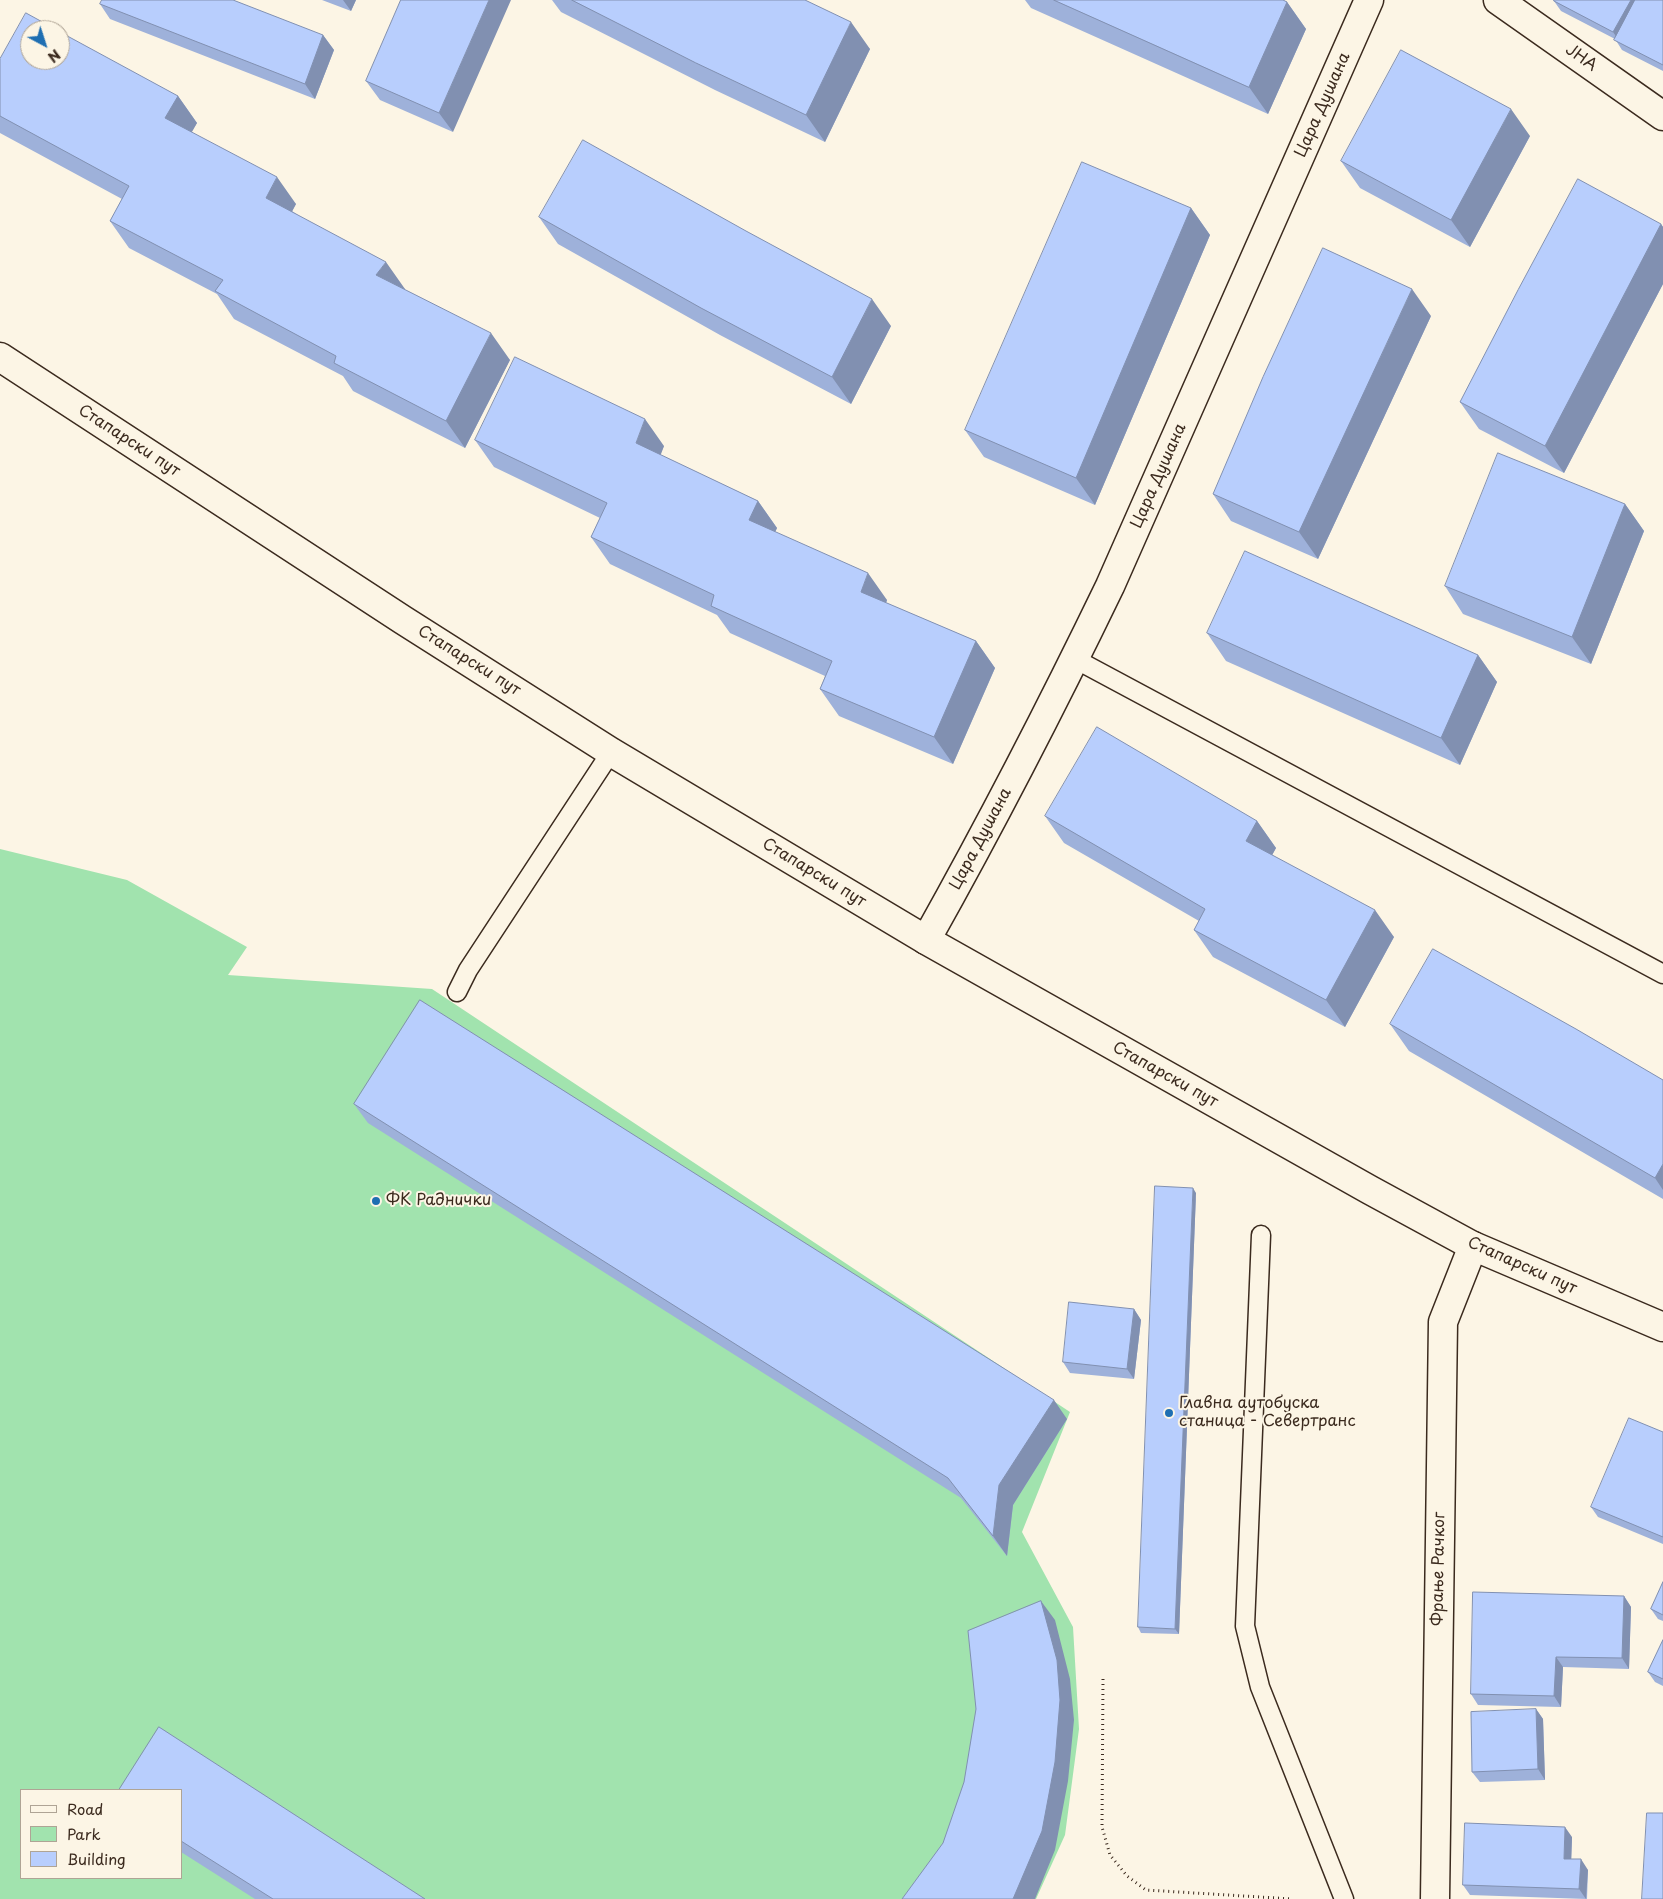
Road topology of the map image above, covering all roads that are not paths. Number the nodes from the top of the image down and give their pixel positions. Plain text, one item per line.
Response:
1 (1369, 0) edge
2 (1498, 0) edge
3 (1663, 116) edge
4 (0, 357) edge
5 (1075, 659) junction
6 (611, 752) junction
7 (926, 940) junction
8 (1663, 974) edge
9 (457, 992) dead end
10 (1261, 1235) dead end
11 (1473, 1246) junction
12 (1663, 1327) edge
13 (1344, 1899) edge
14 (1435, 1899) edge

1 - 5 main road, Цара Душана
2 - 3 main road, ЈНА
4 - 6 main road, Стапарски пут
5 - 7 main road, Цара Душана
5 - 8 lane
6 - 7 main road, Стапарски пут
6 - 9 lane
7 - 11 main road, Стапарски пут
10 - 13 lane
11 - 12 main road, Стапарски пут
11 - 14 main road, Фрање Рачког

